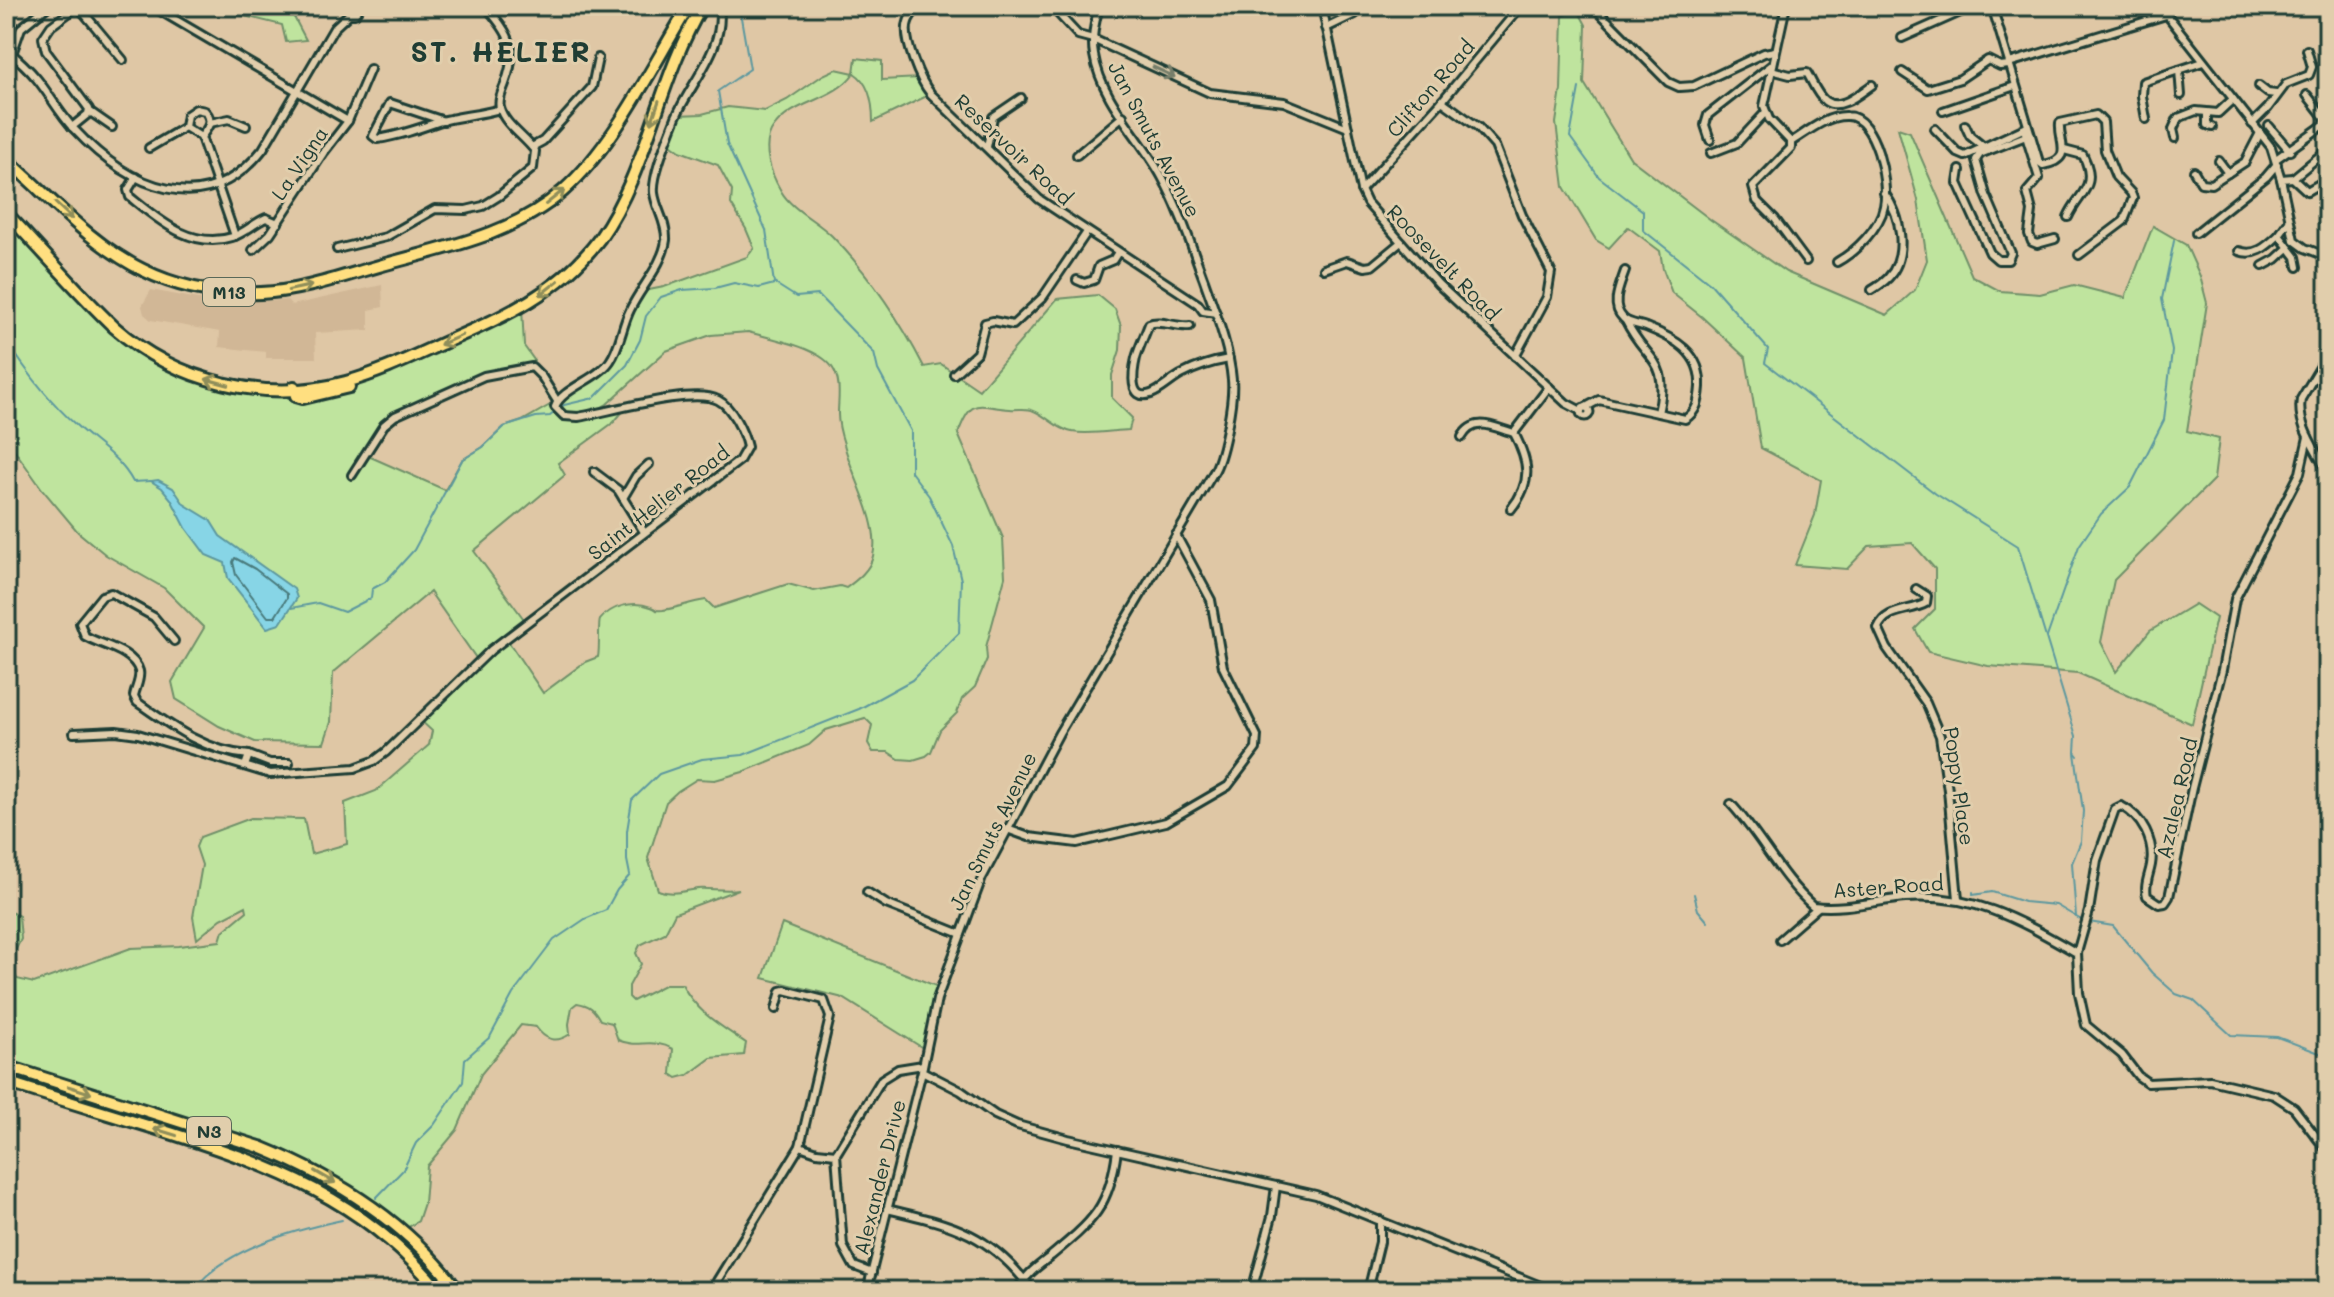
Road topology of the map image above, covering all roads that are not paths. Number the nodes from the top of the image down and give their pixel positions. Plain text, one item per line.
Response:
1 (16, 6) edge
2 (48, 6) edge
3 (78, 6) edge
4 (152, 6) edge
5 (360, 6) edge
6 (486, 6) edge
7 (689, 6) edge
8 (702, 6) edge
9 (719, 6) edge
10 (919, 6) edge
11 (1051, 6) edge
12 (1099, 6) edge
13 (1322, 6) edge
14 (1364, 6) edge
15 (1521, 6) edge
16 (1593, 6) edge
17 (1786, 6) edge
18 (1974, 6) edge
19 (1992, 6) edge
20 (2160, 6) edge
21 (2166, 15) junction
22 (6, 16) edge
23 (1326, 28) junction
24 (1902, 38) dead end
25 (1093, 39) junction
26 (2307, 50) dead end
27 (9, 51) edge
28 (1775, 51) junction
29 (598, 58) dead end
30 (123, 60) dead end
31 (2203, 62) junction
32 (2009, 64) junction
33 (1772, 67) junction
34 (370, 69) dead end
35 (2179, 70) junction
36 (1902, 72) dead end
37 (1872, 85) dead end
38 (2015, 86) junction
39 (2259, 86) dead end
40 (296, 91) junction
41 (2276, 94) junction
42 (2181, 95) dead end
43 (2307, 95) dead end
44 (1021, 98) dead end
45 (2233, 99) junction
46 (1442, 101) junction
47 (500, 109) junction
48 (89, 111) junction
49 (1943, 111) dead end
50 (1765, 113) junction
51 (2207, 113) junction
52 (1123, 116) junction
53 (2146, 119) dead end
54 (348, 121) junction
55 (444, 121) junction
56 (210, 123) junction
57 (2252, 124) junction
58 (1965, 125) dead end
59 (246, 126) dead end
60 (2269, 126) dead end
61 (72, 127) junction
62 (112, 127) dead end
63 (185, 127) junction
64 (2212, 127) dead end
65 (1348, 128) junction
66 (1935, 129) dead end
67 (2026, 131) junction
68 (2260, 133) junction
69 (201, 137) junction
70 (2175, 138) dead end
71 (1710, 140) dead end
72 (1791, 142) junction
73 (532, 147) junction
74 (987, 147) junction
75 (149, 148) dead end
76 (1985, 148) junction
77 (2328, 149) edge
78 (2064, 150) junction
79 (2290, 151) junction
80 (1711, 153) dead end
81 (1077, 155) dead end
82 (6, 159) edge
83 (2219, 161) dead end
84 (2276, 162) junction
85 (1357, 170) junction
86 (1960, 170) dead end
87 (2194, 171) dead end
88 (2228, 173) junction
89 (136, 177) junction
90 (1372, 178) junction
91 (2293, 178) junction
92 (2281, 179) junction
93 (2328, 179) edge
94 (218, 186) junction
95 (1361, 190) junction
96 (1884, 193) junction
97 (6, 213) edge
98 (2068, 217) dead end
99 (2289, 221) junction
100 (278, 223) junction
101 (1087, 232) junction
102 (2196, 233) dead end
103 (2279, 235) junction
104 (235, 236) junction
105 (2055, 239) dead end
106 (1401, 242) junction
107 (2288, 248) junction
108 (337, 249) dead end
109 (253, 250) dead end
110 (2239, 251) dead end
111 (1118, 252) junction
112 (2079, 255) dead end
113 (2328, 257) edge
114 (1806, 261) dead end
115 (1837, 262) dead end
116 (2263, 266) dead end
117 (2298, 267) dead end
118 (1324, 269) dead end
119 (1625, 271) dead end
120 (1077, 280) dead end
121 (1872, 290) dead end
122 (1210, 296) junction
123 (1198, 304) junction
124 (1216, 313) junction
125 (1626, 321) junction
126 (1190, 326) dead end
127 (2328, 354) edge
128 (1515, 356) junction
129 (1229, 359) junction
130 (954, 374) dead end
131 (1549, 387) junction
132 (557, 401) junction
133 (1658, 413) junction
134 (1514, 433) junction
135 (1462, 437) dead end
136 (2308, 437) junction
137 (649, 464) dead end
138 (594, 472) dead end
139 (2328, 474) edge
140 (352, 475) dead end
141 (623, 498) junction
142 (1511, 509) dead end
143 (644, 532) junction
144 (1176, 535) junction
145 (1916, 589) dead end
146 (174, 641) dead end
147 (74, 733) dead end
148 (249, 755) junction
149 (289, 763) dead end
150 (245, 766) junction
151 (1733, 807) dead end
152 (1007, 829) junction
153 (867, 892) dead end
154 (1958, 899) junction
155 (1818, 907) junction
156 (961, 934) junction
157 (1780, 940) dead end
158 (2077, 953) junction
159 (776, 1009) dead end
160 (6, 1066) edge
161 (922, 1068) junction
162 (6, 1082) edge
163 (800, 1146) junction
164 (1117, 1150) junction
165 (2328, 1152) edge
166 (836, 1154) junction
167 (1276, 1186) junction
168 (887, 1209) junction
169 (1380, 1220) junction
170 (872, 1273) junction
171 (1023, 1278) junction
172 (717, 1281) dead end
173 (1540, 1288) edge
174 (439, 1291) edge
175 (458, 1291) edge
176 (867, 1291) edge
177 (1017, 1291) edge
178 (1033, 1291) edge
179 (1252, 1291) edge
180 (1368, 1291) edge
181 (1553, 1291) edge

1 - 22 street
2 - 27 street
3 - 30 street
3 - 48 street
4 - 40 street, La Vigna
5 - 40 street
6 - 47 street
82 -> 7 highway, M13
8 -> 97 highway
9 - 132 street
10 - 74 street, Reservoir Road
11 - 25 street
12 - 25 street, Jan Smuts Avenue
13 - 23 street, Roosevelt Road
14 - 23 street
15 - 46 street, Clifton Road
16 - 28 street
17 - 28 street
18 - 24 street
19 - 32 street
20 - 21 street
21 - 31 street
21 - 32 street
23 - 65 street, Roosevelt Road
25 - 52 street, Jan Smuts Avenue
25 -> 65 street
26 - 41 street
27 - 61 street
28 - 33 street
29 - 73 street
31 - 35 street
31 - 45 street
32 - 36 street
32 - 38 street
33 - 37 street
33 - 50 street
33 - 71 street
34 - 54 street, La Vigna
35 - 42 street
35 - 53 street
38 - 49 street
38 - 67 street
39 - 41 street
40 - 54 street, La Vigna
40 - 94 street
41 - 57 street
43 - 79 street
44 - 74 street
45 - 51 street
45 - 57 street
46 - 90 street, Clifton Road
46 - 128 street
47 - 55 street
47 - 73 street
48 - 61 street
48 - 62 street
50 - 72 street
50 - 80 street
51 - 64 street
51 - 70 street
52 - 81 street
52 - 122 street, Jan Smuts Avenue
54 - 100 street, La Vigna
55 - 55 street
56 - 59 street
56 - 63 street
56 - 69 street
57 - 68 street
58 - 76 street
60 - 79 street
61 - 89 street
63 - 69 street
63 - 75 street
65 - 85 street, Roosevelt Road
66 - 76 street
67 - 76 street
67 - 78 street
67 - 86 street
67 - 105 street
68 - 84 street
68 - 88 street
69 - 94 street
72 - 96 street
72 - 114 street
73 - 108 street
74 - 101 street, Reservoir Road
77 - 91 street
78 - 98 street
78 - 112 street
79 - 84 street
83 - 88 street
84 - 92 street
84 - 102 street
85 - 90 street
85 - 95 street, Roosevelt Road
87 - 88 street
89 - 94 street
89 - 104 street, La Vigna
90 - 95 street, Clifton Road
91 - 92 street
91 - 93 street
92 - 99 street
94 - 104 street
95 - 106 street, Roosevelt Road
96 - 115 street
96 - 121 street
99 - 103 street
99 - 113 street
100 - 104 street, La Vigna
100 - 109 street, La Vigna
101 - 111 street, Reservoir Road
101 - 130 street
103 - 107 street
103 - 110 street
106 - 118 street
106 - 128 street, Roosevelt Road
107 - 116 street
107 - 117 street
111 - 120 street
111 - 123 street, Reservoir Road
119 - 125 street
122 - 123 street
122 - 124 street, Jan Smuts Avenue
123 - 124 street, Reservoir Road
124 - 129 street, Jan Smuts Avenue
125 - 133 street
125 - 133 street
126 - 129 street
127 - 136 street
128 - 131 street, Roosevelt Road
129 - 144 street, Jan Smuts Avenue
131 - 133 street, Roosevelt Road
131 - 134 street
132 - 140 street
132 - 143 street, Saint Helier Road
134 - 135 street
134 - 142 street
136 - 139 street
136 - 158 street, Azalea Road
137 - 141 street
138 - 141 street
141 - 143 street
143 - 150 street, Saint Helier Road
144 - 152 street, Jan Smuts Avenue
144 - 152 street
145 - 154 street, Poppy Place
146 - 148 street
147 - 150 street, Saint Helier Road
148 - 149 street
148 - 150 street
151 - 155 street, Aster Road
152 - 156 street, Jan Smuts Avenue
153 - 156 street
154 - 155 street, Aster Road
154 - 158 street, Aster Road
155 - 157 street
156 - 161 street, Jan Smuts Avenue
158 - 165 street
159 - 163 street
160 -> 175 highway, N3
161 - 164 street
161 - 166 street
161 - 168 street, Alexander Drive
174 -> 162 highway, N3
163 - 166 street
163 - 172 street
164 - 167 street
164 - 171 street
166 - 170 street
167 - 169 street
167 - 179 street
168 - 170 street, Alexander Drive
168 - 171 street
169 - 173 street
169 - 180 street
170 - 176 street, Alexander Drive
171 - 177 street
171 - 178 street
173 - 181 street

